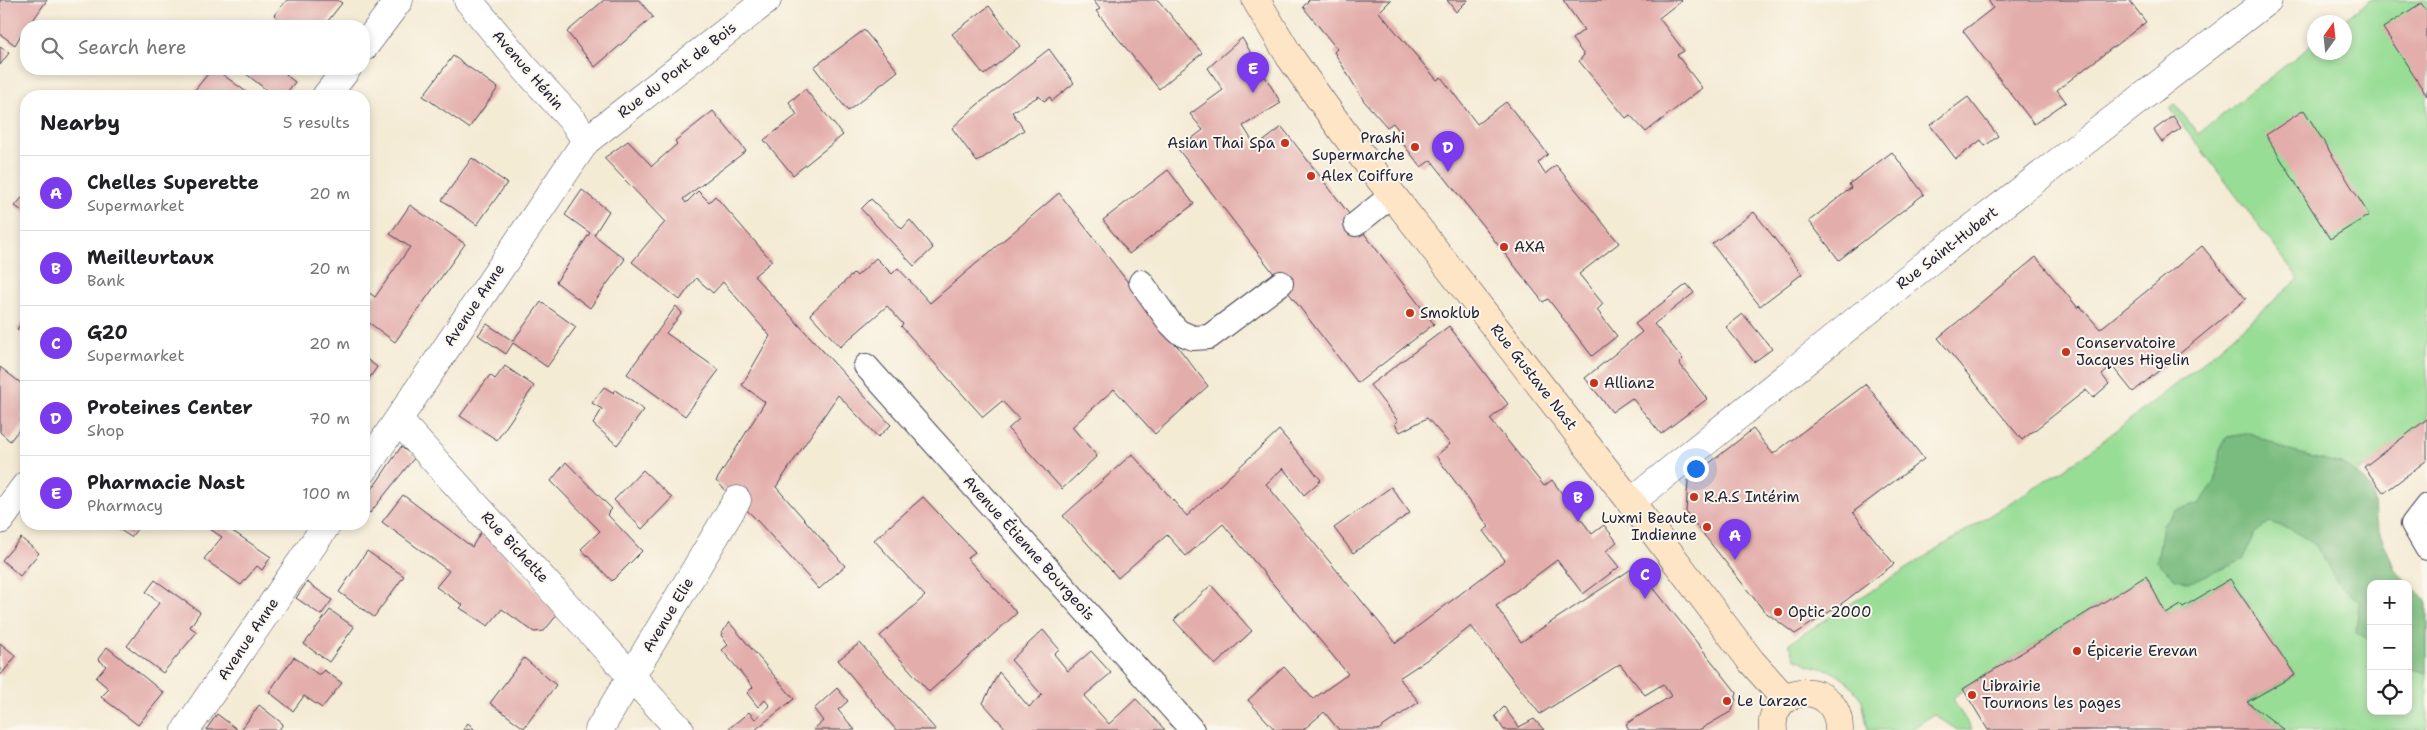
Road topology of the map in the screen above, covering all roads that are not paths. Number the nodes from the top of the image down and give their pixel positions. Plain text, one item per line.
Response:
1 (399, 0) edge
2 (468, 0) edge
3 (767, 0) edge
4 (1256, 0) edge
5 (2268, 0) edge
6 (370, 39) edge
7 (342, 75) edge
8 (331, 90) edge
9 (586, 140) junction
10 (1392, 195) junction
11 (1356, 224) dead end
12 (1141, 282) dead end
13 (1281, 283) dead end
14 (866, 366) dead end
15 (398, 420) junction
16 (370, 461) edge
17 (20, 493) edge
18 (736, 500) dead end
19 (1631, 502) junction
20 (2427, 506) edge
21 (0, 520) edge
22 (323, 530) edge
23 (2427, 548) edge
24 (632, 675) junction
25 (1785, 699) junction
26 (186, 730) edge
27 (599, 730) edge
28 (680, 730) edge
29 (1192, 730) edge
30 (1773, 730) edge
31 (1839, 730) edge

1 - 6 street
2 - 9 street, Avenue Hénin
3 - 9 street, Rue du Pont de Bois
4 - 10 street, Rue Gustave Nast
5 - 19 street, Rue Saint-Hubert
7 - 8 street
9 - 15 street, Avenue Anne
10 - 11 lane
10 - 19 street, Rue Gustave Nast
12 - 13 lane
14 - 29 lane, Avenue Étienne Bourgeois
15 - 16 street, Avenue Anne
15 - 24 street, Rue Bichette
17 - 21 street
18 - 24 street, Avenue Elie
19 - 25 street, Rue Gustave Nast
20 - 23 lane
22 - 26 street, Avenue Anne
24 - 27 street, Avenue Elie
24 - 28 street, Rue Bichette
25 - 30 street
25 - 31 street

